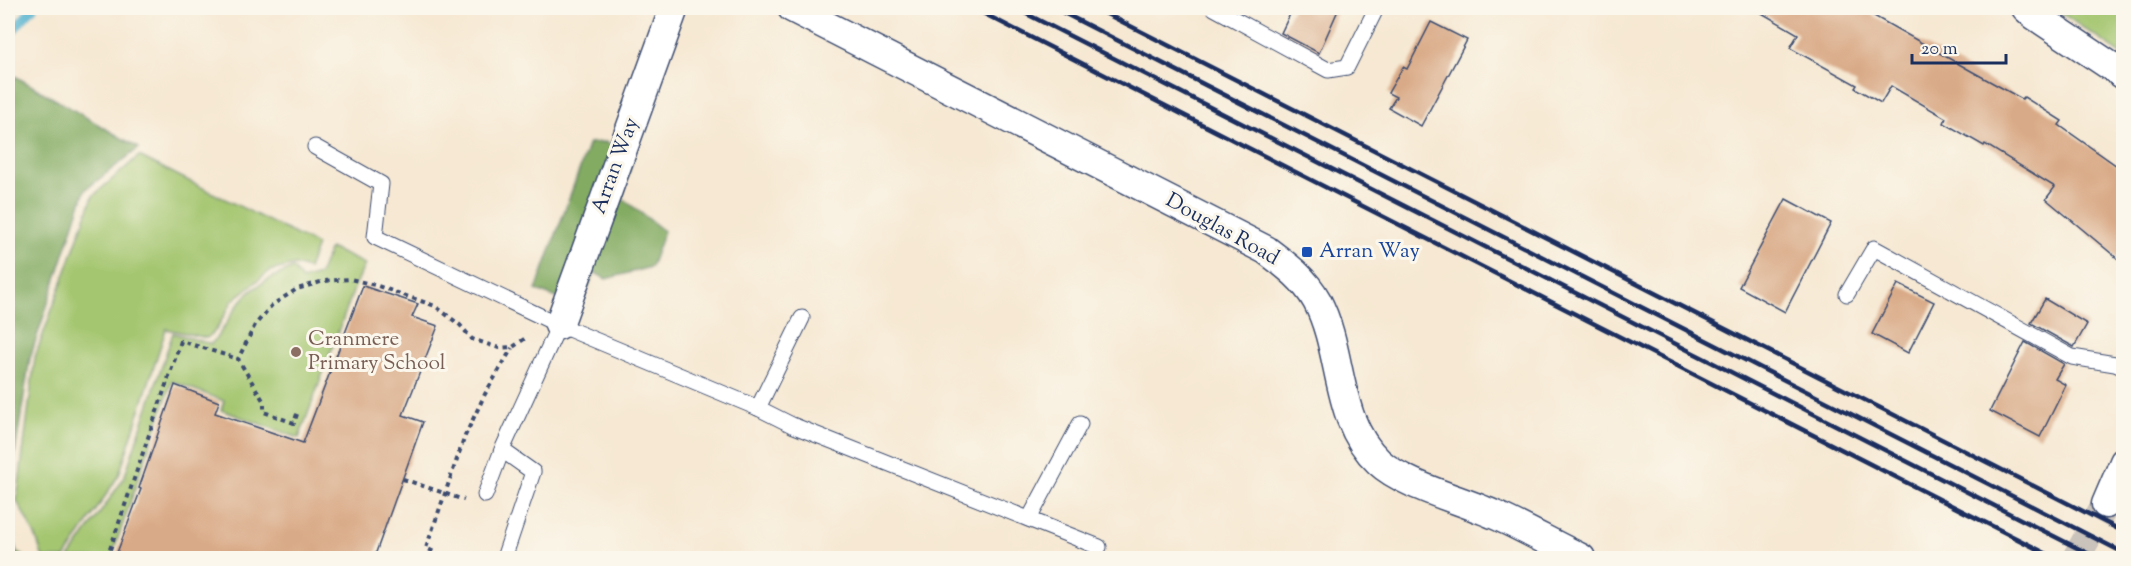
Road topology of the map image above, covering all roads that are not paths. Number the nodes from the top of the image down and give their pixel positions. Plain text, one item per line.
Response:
1 (674, 8) edge
2 (792, 8) edge
3 (1214, 8) edge
4 (2026, 8) edge
5 (1374, 13) dead end
6 (2124, 75) edge
7 (315, 147) dead end
8 (1847, 294) dead end
9 (802, 318) dead end
10 (550, 321) junction
11 (2124, 368) edge
12 (758, 408) junction
13 (1080, 424) dead end
14 (502, 450) junction
15 (2124, 462) edge
16 (485, 495) dead end
17 (2106, 504) tunnel mouth
18 (1029, 519) junction
19 (1099, 547) dead end
20 (504, 558) edge
21 (1581, 558) edge

1 - 10 street, Arran Way
2 - 21 street, Douglas Road
3 - 5 lane
4 - 6 street
7 - 10 lane
8 - 11 lane
9 - 12 lane
10 - 12 lane
10 - 14 lane
12 - 18 lane
13 - 18 lane
14 - 16 lane
14 - 20 lane
15 - 17 street
18 - 19 lane

